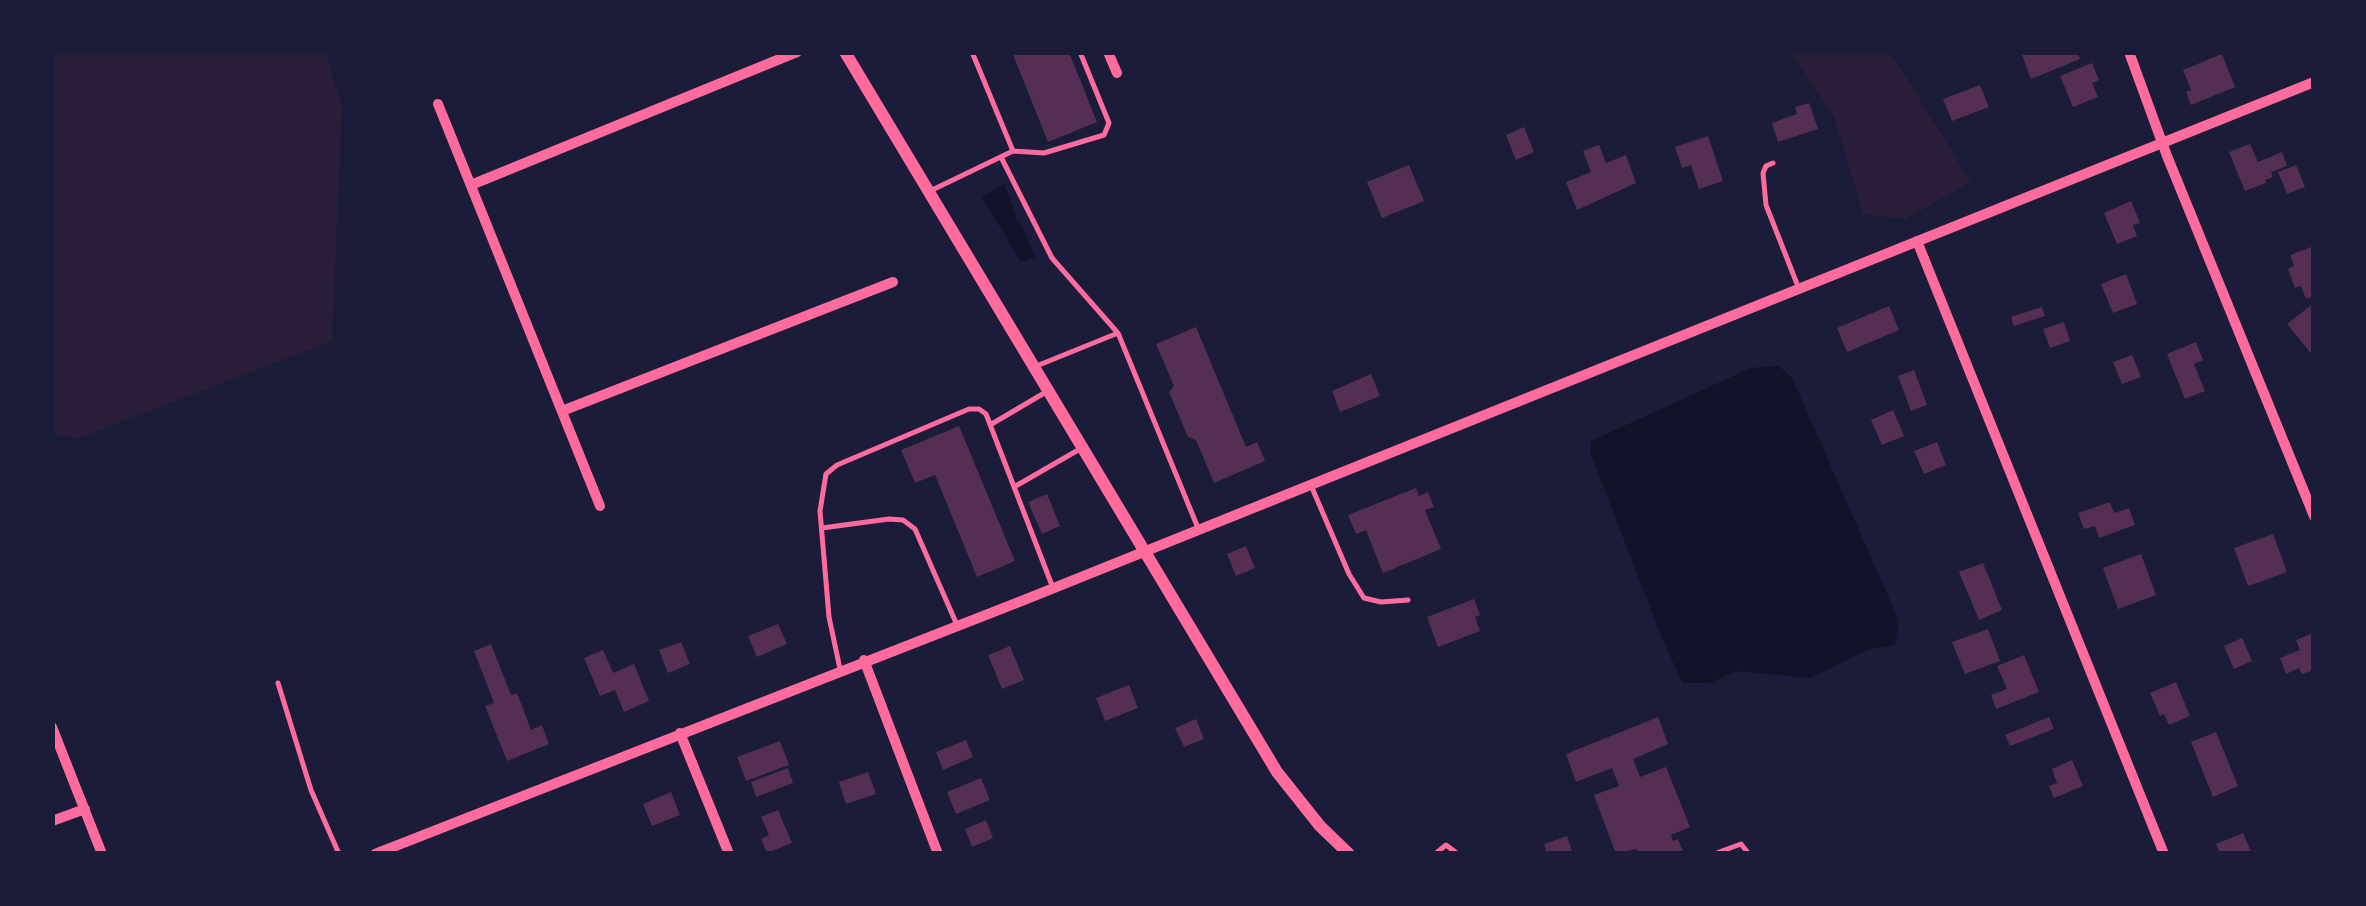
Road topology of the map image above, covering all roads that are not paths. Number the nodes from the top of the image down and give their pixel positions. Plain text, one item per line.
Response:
1 (797, 52) edge
2 (845, 52) edge
3 (972, 52) edge
4 (1080, 52) edge
5 (1108, 52) edge
6 (2130, 52) edge
7 (1117, 73) dead end
8 (2314, 82) edge
9 (438, 104) dead end
10 (2163, 144) junction
11 (1012, 150) junction
12 (1001, 156) junction
13 (1774, 162) dead end
14 (471, 186) junction
15 (927, 192) junction
16 (1917, 241) junction
17 (893, 282) dead end
18 (1798, 288) junction
19 (1118, 333) junction
20 (1032, 368) junction
21 (1046, 392) junction
22 (562, 411) junction
23 (990, 425) junction
24 (1080, 449) junction
25 (1310, 483) junction
26 (1014, 487) junction
27 (600, 506) dead end
28 (2314, 516) edge
29 (822, 528) junction
30 (1198, 528) junction
31 (1142, 550) junction
32 (1053, 588) junction
33 (1408, 600) dead end
34 (957, 625) junction
35 (864, 660) junction
36 (840, 669) junction
37 (278, 683) dead end
38 (52, 727) edge
39 (680, 732) junction
40 (84, 809) junction
41 (52, 821) edge
42 (102, 854) edge
43 (339, 854) edge
44 (375, 854) edge
45 (728, 854) edge
46 (938, 854) edge
47 (1348, 854) edge
48 (1435, 854) edge
49 (1458, 854) edge
50 (1714, 854) edge
51 (1749, 854) edge
52 (2164, 854) edge

1 - 14 street
2 - 15 street
3 - 11 lane
4 - 11 lane
5 - 7 street
6 - 10 street
8 - 10 street
9 - 14 street
10 - 16 street
10 - 28 street
11 - 12 lane
12 - 15 lane
12 - 19 lane
13 - 18 lane
14 - 22 street
15 - 20 street
16 - 18 street
16 - 52 street
17 - 22 street
18 - 25 street
19 - 20 lane
19 - 30 lane
20 - 21 street
21 - 23 lane
21 - 24 street
22 - 27 street
23 - 26 lane
23 - 29 lane
24 - 26 lane
24 - 31 street
25 - 30 street
25 - 33 lane
26 - 32 lane
29 - 34 lane
29 - 36 lane
30 - 31 street
31 - 32 street
31 - 47 street
32 - 34 street
34 - 35 street
35 - 36 street
35 - 46 street
36 - 39 street
37 - 43 lane
38 - 40 street
39 - 44 street
39 - 45 street
40 - 41 street
40 - 42 street
48 - 49 lane
50 - 51 lane

